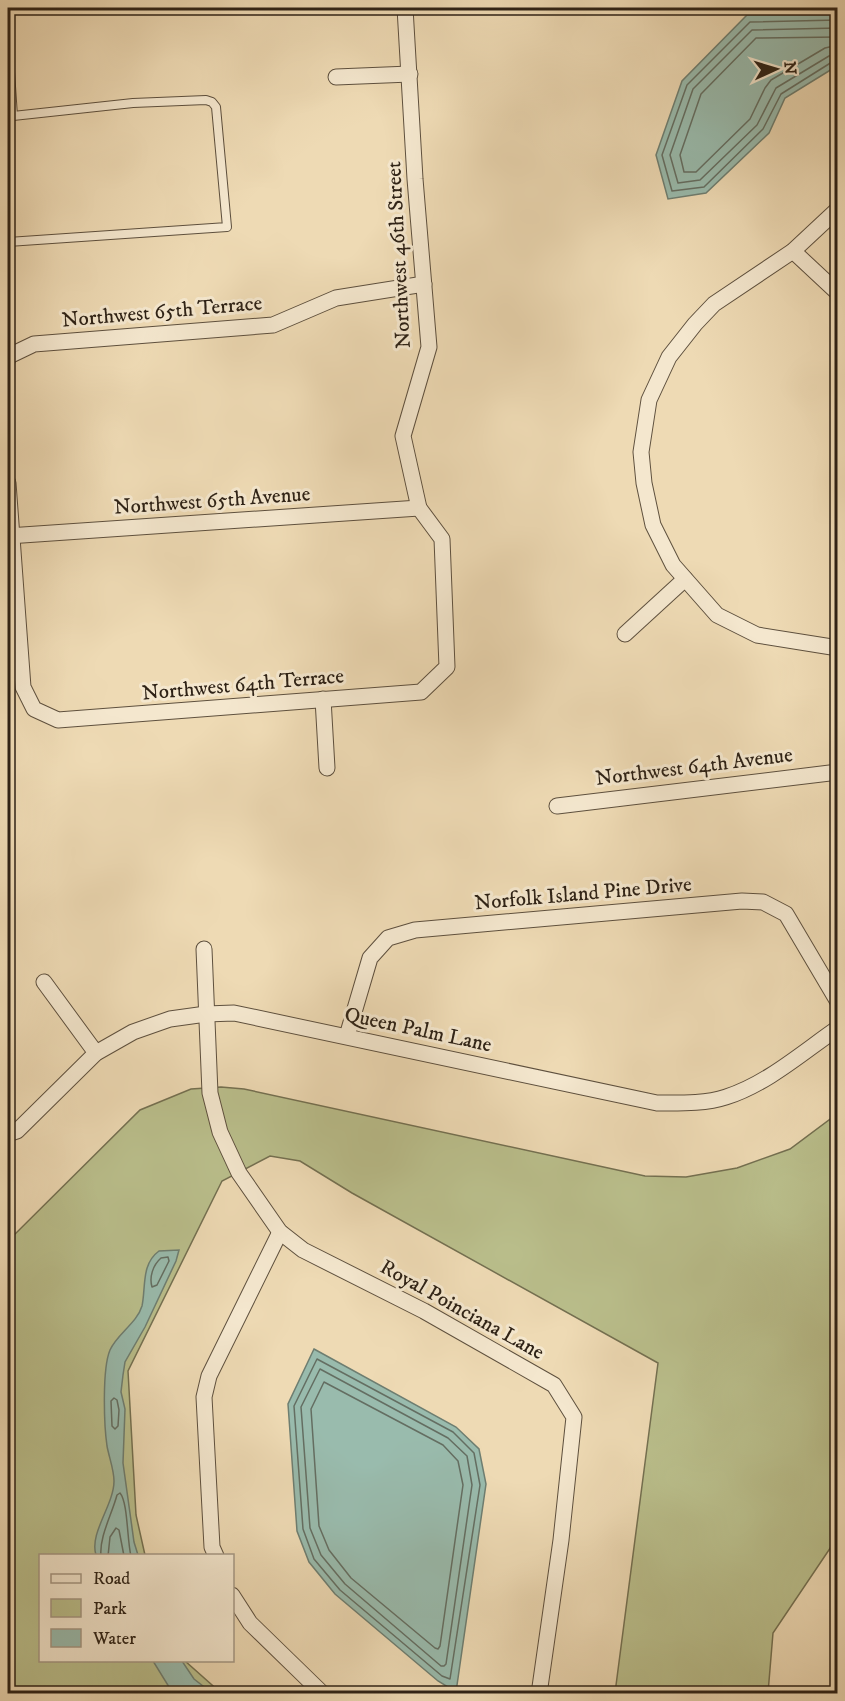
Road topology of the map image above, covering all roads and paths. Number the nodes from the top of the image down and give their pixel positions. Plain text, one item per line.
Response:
1 (405, 8) edge
2 (8, 42) edge
3 (410, 74) junction
4 (336, 77) dead end
5 (10, 116) edge
6 (837, 209) edge
7 (8, 242) edge
8 (793, 251) junction
9 (424, 284) junction
10 (837, 293) edge
11 (8, 357) edge
12 (8, 483) edge
13 (419, 508) junction
14 (9, 536) edge
15 (685, 579) junction
16 (625, 634) dead end
17 (837, 648) edge
18 (447, 667) joint
19 (323, 699) junction
20 (327, 768) dead end
21 (837, 772) edge
22 (556, 806) dead end
23 (204, 949) dead end
24 (44, 982) dead end
25 (837, 1002) edge
26 (206, 1014) junction
27 (837, 1028) edge
28 (347, 1036) junction
29 (96, 1053) junction
30 (8, 1134) edge
31 (280, 1232) junction
32 (215, 1554) edge
33 (234, 1598) edge
34 (323, 1694) edge
35 (539, 1694) edge

1 - 3 street, Northwest 46th Street
2 - 5 lane
3 - 4 street
3 - 9 street, Northwest 46th Street
5 - 7 lane
6 - 8 street
8 - 10 street
8 - 15 street
9 - 11 street, Northwest 65th Terrace
9 - 13 street, Northwest 46th Street
12 - 14 street
13 - 14 street, Northwest 65th Avenue
13 - 18 street, Northwest 46th Street
14 - 19 street, Northwest 64th Terrace
15 - 16 street
15 - 17 street
18 - 19 street, Northwest 64th Terrace
19 - 20 street
21 - 22 street, Northwest 64th Avenue
23 - 26 street, Royal Poinciana Lane
24 - 29 street
25 - 28 street, Norfolk Island Pine Drive
26 - 28 street, Queen Palm Lane
26 - 29 street, Queen Palm Lane
26 - 31 street, Royal Poinciana Lane
27 - 28 street, Queen Palm Lane
29 - 30 street, Queen Palm Lane
31 - 32 street
31 - 35 street, Royal Poinciana Lane
33 - 34 street

